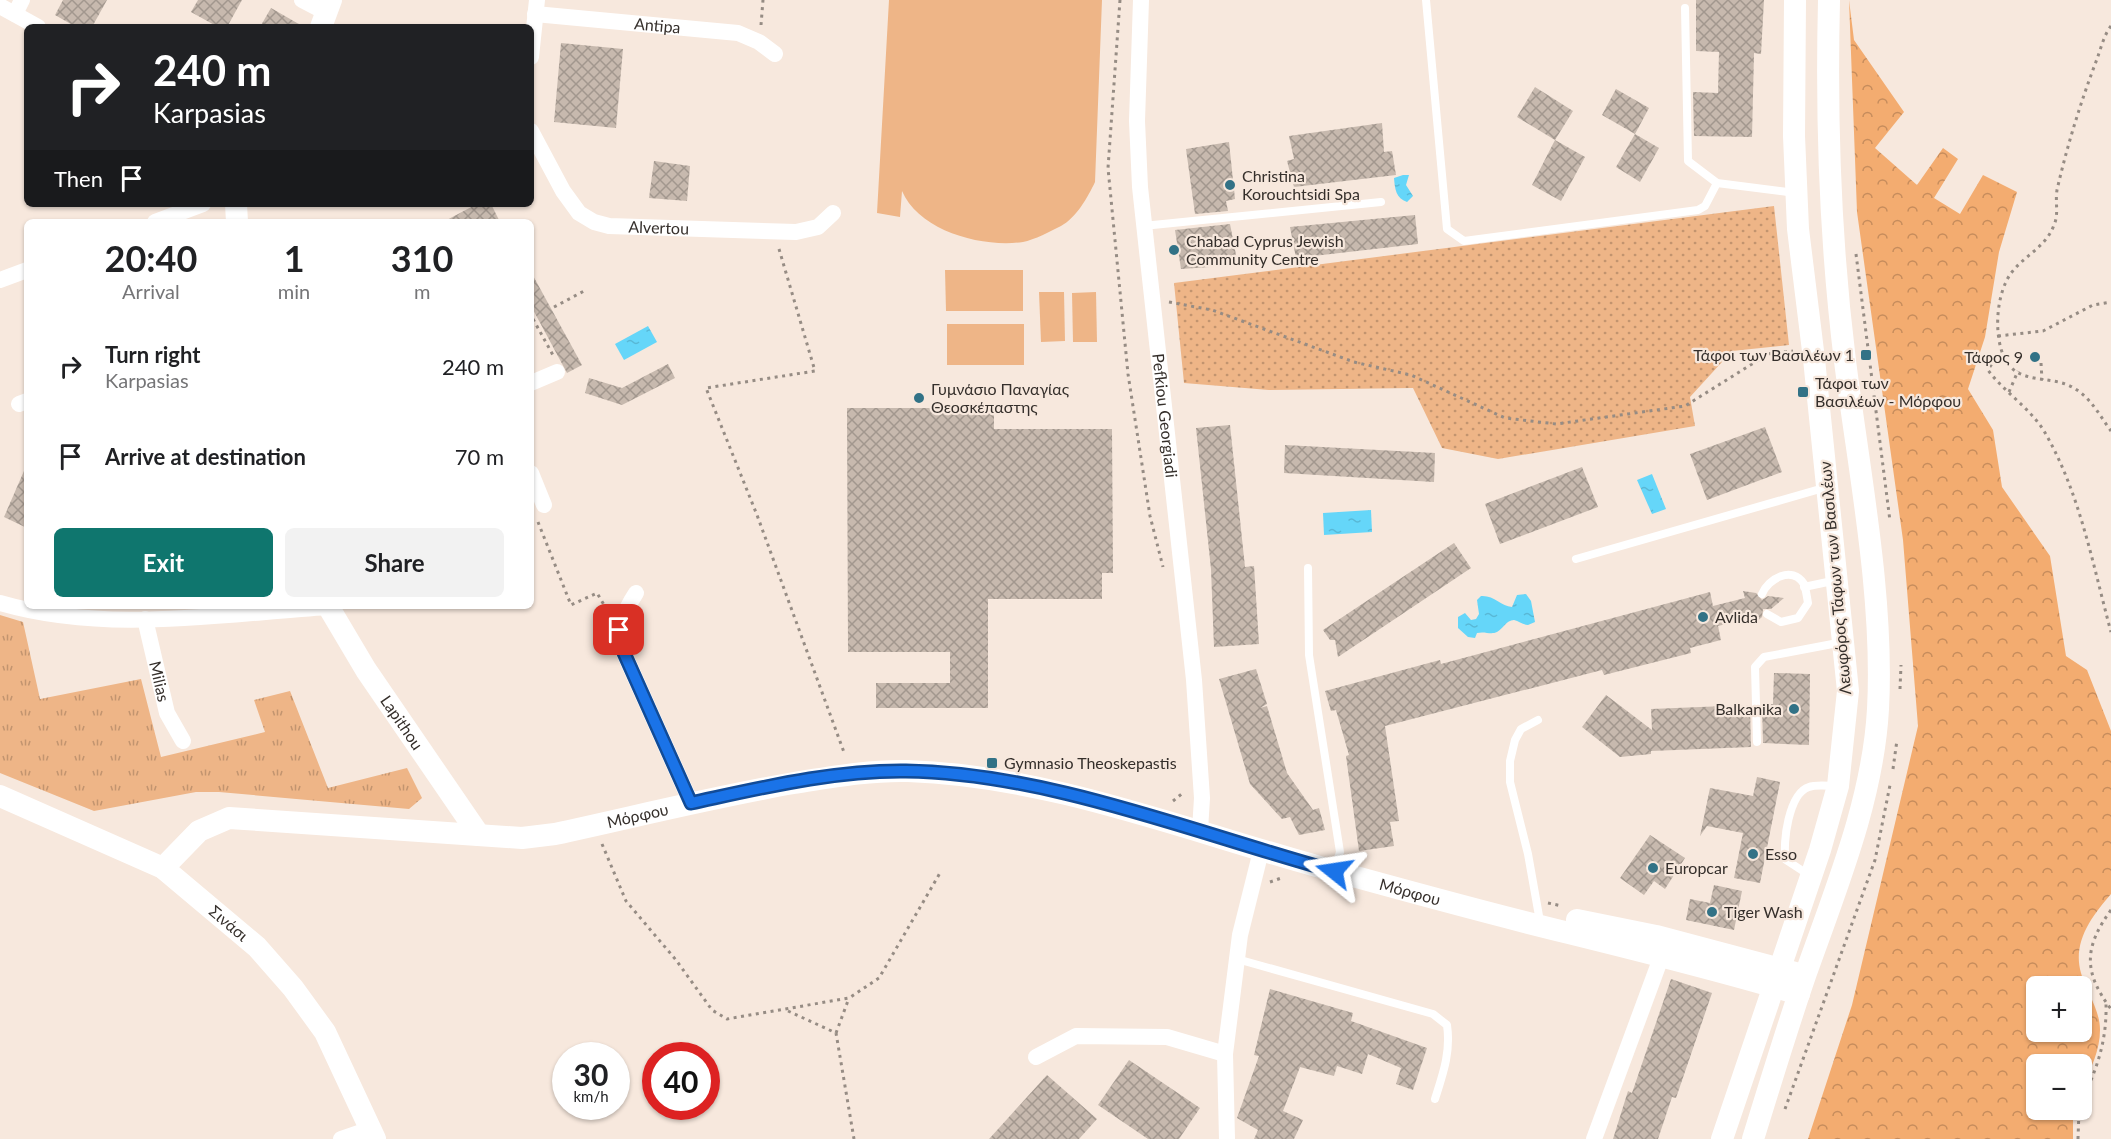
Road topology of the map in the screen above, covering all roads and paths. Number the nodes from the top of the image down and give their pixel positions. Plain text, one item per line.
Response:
1 (302, 0) edge
2 (764, 0) edge
3 (1120, 0) edge
4 (1141, 0) edge
5 (1426, 0) edge
6 (1795, 0) edge
7 (1829, 0) edge
8 (12, 6) edge
9 (536, 7) edge
10 (1685, 8) dead end
11 (326, 13) edge
12 (34, 24) edge
13 (2111, 26) edge
14 (534, 27) edge
15 (759, 42) junction
16 (775, 54) dead end
17 (534, 137) edge
18 (1717, 183) junction
19 (1796, 193) junction
20 (1381, 202) dead end
21 (195, 207) edge
22 (833, 213) dead end
23 (163, 219) edge
24 (1143, 225) junction
25 (774, 231) junction
26 (24, 271) edge
27 (0, 280) edge
28 (586, 290) dead end
29 (1150, 298) junction
30 (2111, 302) edge
31 (554, 307) dead end
32 (534, 321) edge
33 (1998, 336) junction
34 (1813, 348) junction
35 (2005, 361) junction
36 (2041, 363) dead end
37 (2018, 371) junction
38 (557, 372) joint
39 (2042, 380) junction
40 (534, 382) edge
41 (2009, 393) junction
42 (2111, 431) edge
43 (534, 480) edge
44 (1828, 487) junction
45 (544, 505) joint
46 (1576, 559) dead end
47 (1308, 568) dead end
48 (1165, 577) dead end
49 (1837, 580) junction
50 (1804, 587) junction
51 (636, 593) dead end
52 (1762, 594) dead end
53 (0, 603) edge
54 (24, 607) edge
55 (38, 609) edge
56 (289, 609) edge
57 (330, 609) edge
58 (1767, 614) dead end
59 (145, 620) junction
60 (619, 630) junction
61 (2111, 632) edge
62 (1843, 642) junction
63 (1538, 720) dead end
64 (183, 741) dead end
65 (1757, 742) dead end
66 (852, 774) junction
67 (1187, 783) dead end
68 (1838, 786) junction
69 (0, 796) edge
70 (691, 803) junction
71 (1165, 805) dead end
72 (595, 825) junction
73 (1200, 830) junction
74 (479, 836) junction
75 (1261, 851) junction
76 (163, 868) junction
77 (1334, 871) junction
78 (940, 873) dead end
79 (1811, 876) junction
80 (2111, 910) edge
81 (1509, 916) junction
82 (1539, 916) junction
83 (1662, 955) junction
84 (1237, 959) junction
85 (1778, 978) junction
86 (1802, 985) junction
87 (849, 998) junction
88 (2106, 1003) junction
89 (2111, 1009) edge
90 (786, 1010) junction
91 (836, 1033) junction
92 (1225, 1054) junction
93 (1035, 1057) dead end
94 (2092, 1079) edge
95 (1435, 1099) dead end
96 (2079, 1120) edge
97 (372, 1134) edge
98 (341, 1139) edge
99 (854, 1139) edge
100 (1227, 1139) edge
101 (1594, 1139) edge
102 (1722, 1139) edge
103 (1753, 1139) edge
104 (2078, 1139) edge

1 - 11 street
2 - 15 path
3 - 48 path
4 - 24 street, Pefkiou Georgiadi
5 - 18 lane
6 - 19 street, Λεωφόρος Τάφων των Βασιλέων
7 - 86 street, Λεωφόρος Τάφων των Βασιλέων
8 - 12 street
9 - 14 street
9 - 15 street, Antipa
10 - 18 lane
13 - 33 path
15 - 16 street, Antipa
17 - 25 street, Alvertou
18 - 19 lane
19 - 34 street, Λεωφόρος Τάφων των Βασιλέων
20 - 24 lane
21 - 23 street
22 - 25 street, Alvertou
24 - 29 street, Pefkiou Georgiadi
25 - 66 path
26 - 27 street
28 - 31 path
29 - 34 path
29 - 73 street, Pefkiou Georgiadi
30 - 33 path
32 - 38 path
33 - 35 path
34 - 44 street, Λεωφόρος Τάφων των Βασιλέων
35 - 37 path
35 - 41 path
36 - 39 path
37 - 39 path
37 - 41 path
38 - 40 street
39 - 42 path
41 - 61 path
43 - 45 street
44 - 46 lane
44 - 49 street, Λεωφόρος Τάφων των Βασιλέων
45 - 60 path
47 - 77 lane
49 - 50 lane
49 - 62 street, Λεωφόρος Τάφων των Βασιλέων
50 - 52 lane
50 - 58 lane
51 - 60 street
53 - 54 street
55 - 59 street
56 - 59 street
57 - 74 street, Lapithou
59 - 64 street, Milias
60 - 70 street
62 - 65 lane
62 - 68 street, Λεωφόρος Τάφων των Βασιλέων
63 - 82 lane
66 - 70 street, Μόρφου
66 - 73 street, Μόρφου
67 - 71 path
68 - 79 street, Λεωφόρος Τάφων των Βασιλέων
68 - 79 lane
69 - 76 street, Σινάσι
70 - 72 street, Μόρφου
72 - 74 street, Μόρφου
72 - 90 path
73 - 75 street, Μόρφου
74 - 76 street, Μόρφου
75 - 77 street, Μόρφου
75 - 84 street
76 - 97 street, Σινάσι
77 - 81 street, Μόρφου
78 - 87 path
79 - 85 street, Λεωφόρος Τάφων των Βασιλέων
80 - 88 path
81 - 82 street, Μόρφου
81 - 83 street, Μόρφου
82 - 85 street, Μόρφου
83 - 85 street, Μόρφου
83 - 101 street
84 - 92 street
84 - 95 lane
85 - 86 street, Μόρφου
85 - 102 street, Λεωφόρος Τάφων των Βασιλέων
86 - 103 street, Λεωφόρος Τάφων των Βασιλέων
87 - 90 path
87 - 91 path
88 - 89 path
88 - 94 path
90 - 91 path
91 - 99 path
92 - 93 street
92 - 100 street
96 - 104 path
97 - 98 street

